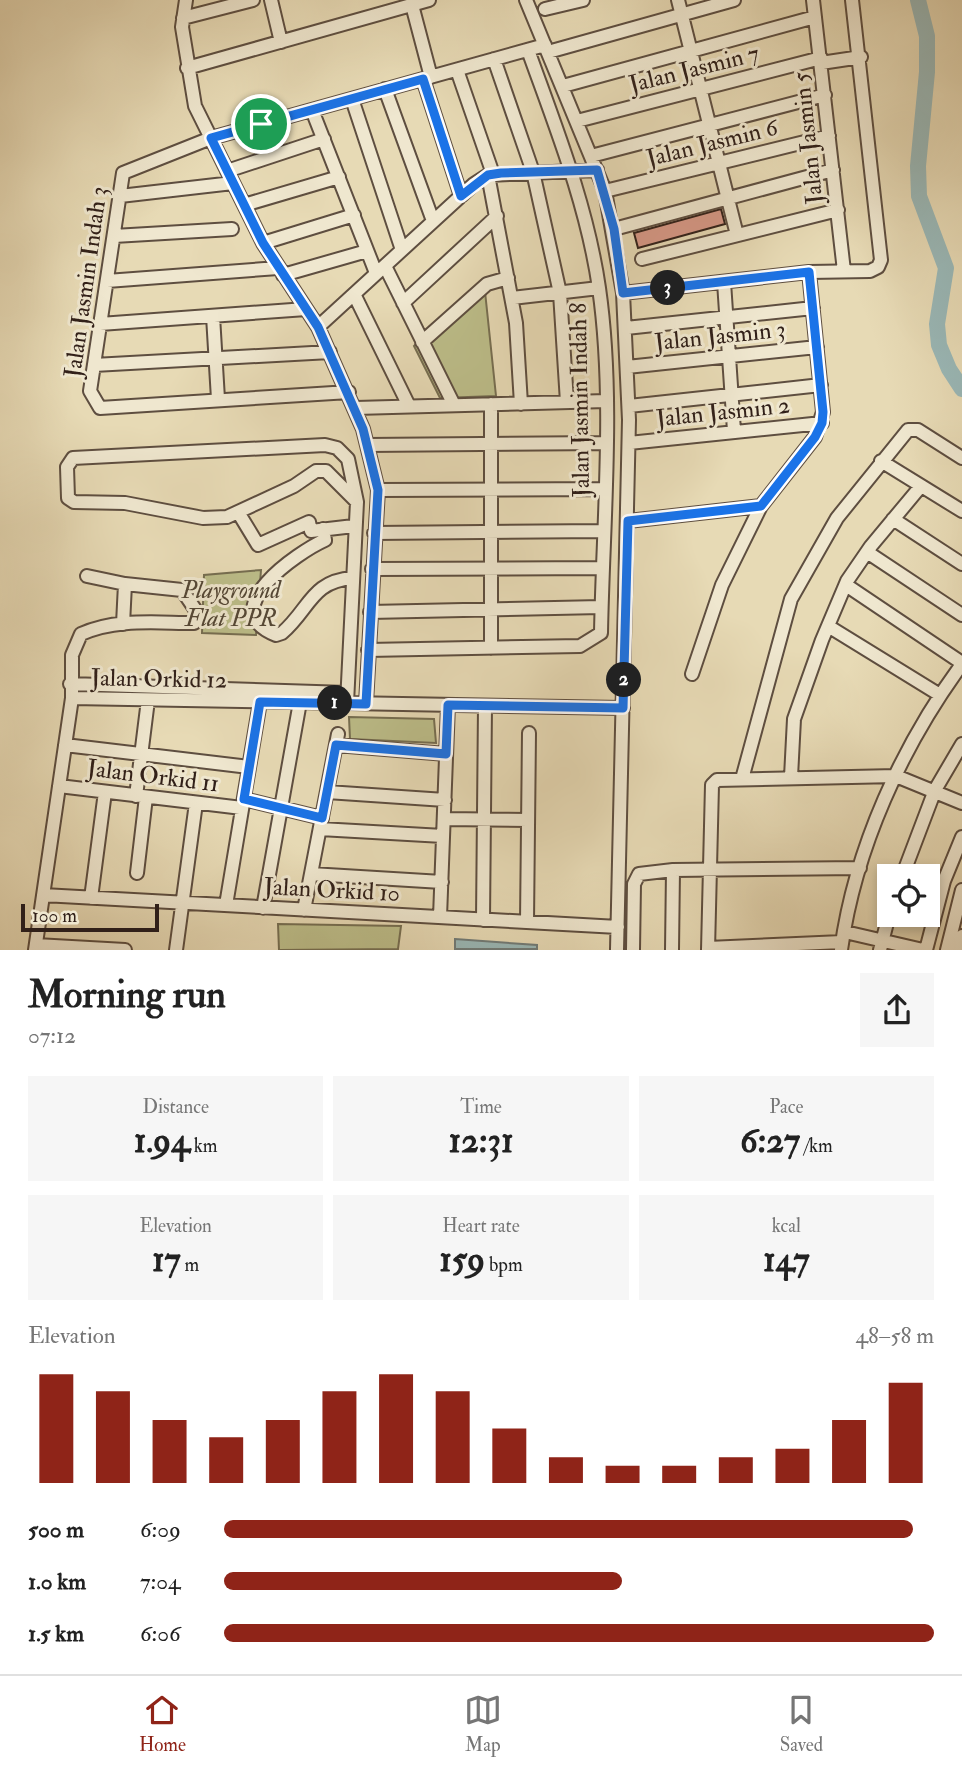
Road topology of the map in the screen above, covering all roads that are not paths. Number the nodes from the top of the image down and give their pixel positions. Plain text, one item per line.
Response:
1 (186, 0) edge
2 (253, 0) edge
3 (271, 0) edge
4 (429, 0) edge
5 (526, 0) edge
6 (583, 0) edge
7 (678, 0) edge
8 (734, 0) edge
9 (813, 0) edge
10 (852, 0) edge
11 (389, 5) edge
12 (412, 5) junction
13 (547, 5) edge
14 (532, 15) junction
15 (681, 15) junction
16 (815, 17) junction
17 (183, 18) junction
18 (281, 42) junction
19 (547, 49) junction
20 (528, 50) junction
21 (690, 50) junction
22 (861, 57) junction
23 (494, 59) junction
24 (821, 60) junction
25 (187, 68) junction
26 (457, 69) junction
27 (427, 78) junction
28 (563, 86) junction
29 (385, 89) junction
30 (700, 89) junction
31 (825, 95) junction
32 (352, 99) junction
33 (312, 110) junction
34 (577, 121) junction
35 (709, 125) junction
36 (829, 136) junction
37 (211, 138) junction
38 (324, 139) junction
39 (591, 156) junction
40 (719, 163) junction
41 (597, 170) junction
42 (833, 170) junction
43 (227, 171) junction
44 (572, 171) junction
45 (533, 172) junction
46 (490, 175) junction
47 (339, 177) junction
48 (233, 183) junction
49 (606, 191) junction
50 (461, 196) junction
51 (120, 197) junction
52 (728, 199) junction
53 (244, 205) junction
54 (838, 210) junction
55 (354, 215) junction
56 (497, 216) junction
57 (433, 221) junction
58 (232, 229) dead end
59 (614, 229) junction
60 (737, 235) junction
61 (114, 236) junction
62 (263, 243) junction
63 (402, 250) junction
64 (368, 251) junction
65 (642, 259) dead end
66 (381, 269) junction
67 (281, 271) junction
68 (844, 271) junction
69 (809, 272) junction
70 (508, 278) junction
71 (107, 281) junction
72 (724, 282) junction
73 (599, 288) junction
74 (560, 293) junction
75 (623, 293) junction
76 (354, 294) junction
77 (512, 298) junction
78 (403, 303) junction
79 (813, 308) junction
80 (306, 309) junction
81 (213, 316) junction
82 (726, 317) junction
83 (100, 324) junction
84 (318, 327) junction
85 (626, 328) junction
86 (422, 342) junction
87 (817, 347) junction
88 (330, 352) junction
89 (729, 357) junction
90 (216, 358) junction
91 (94, 365) junction
92 (628, 368) junction
93 (821, 385) junction
94 (349, 392) junction
95 (732, 395) junction
96 (218, 399) junction
97 (606, 401) junction
98 (567, 402) junction
99 (491, 404) junction
100 (521, 404) junction
101 (454, 405) junction
102 (629, 406) junction
103 (409, 407) junction
104 (356, 408) junction
105 (822, 423) junction
106 (734, 431) junction
107 (605, 443) junction
108 (629, 443) junction
109 (491, 444) junction
110 (367, 445) junction
111 (962, 458) edge
112 (881, 461) junction
113 (921, 486) junction
114 (491, 489) junction
115 (604, 489) junction
116 (378, 490) junction
117 (357, 502) junction
118 (761, 506) junction
119 (962, 511) edge
120 (238, 512) junction
121 (893, 519) junction
122 (628, 521) junction
123 (354, 526) junction
124 (323, 528) junction
125 (491, 531) junction
126 (603, 531) junction
127 (374, 533) junction
128 (867, 552) junction
129 (962, 564) edge
130 (491, 568) junction
131 (602, 568) junction
132 (372, 569) junction
133 (87, 576) dead end
134 (353, 578) junction
135 (125, 584) junction
136 (846, 584) junction
137 (601, 607) junction
138 (491, 610) junction
139 (370, 612) junction
140 (962, 615) edge
141 (123, 624) junction
142 (828, 626) junction
143 (491, 648) junction
144 (368, 650) junction
145 (962, 664) edge
146 (692, 674) dead end
147 (71, 684) junction
148 (237, 695) junction
149 (940, 695) junction
150 (72, 698) junction
151 (347, 698) junction
152 (148, 700) junction
153 (260, 702) junction
154 (300, 702) junction
155 (366, 704) junction
156 (448, 705) junction
157 (485, 706) junction
158 (623, 708) junction
159 (529, 733) dead end
160 (962, 744) edge
161 (65, 745) junction
162 (141, 754) junction
163 (446, 754) junction
164 (249, 767) junction
165 (896, 776) junction
166 (791, 777) junction
167 (742, 779) junction
168 (59, 786) junction
169 (935, 790) junction
170 (105, 792) junction
171 (327, 792) junction
172 (141, 796) junction
173 (445, 800) junction
174 (196, 803) junction
175 (962, 803) edge
176 (243, 804) junction
177 (281, 808) junction
178 (444, 819) junction
179 (484, 820) junction
180 (528, 820) junction
181 (321, 824) junction
182 (443, 836) junction
183 (962, 837) edge
184 (907, 864) edge
185 (860, 868) junction
186 (673, 870) junction
187 (711, 871) junction
188 (137, 873) dead end
189 (311, 874) junction
190 (442, 882) junction
191 (962, 890) edge
192 (43, 895) junction
193 (91, 898) junction
194 (182, 903) junction
195 (226, 905) junction
196 (263, 908) junction
197 (304, 910) junction
198 (440, 917) junction
199 (483, 920) junction
200 (527, 922) junction
201 (618, 927) junction
202 (885, 927) edge
203 (962, 936) edge
204 (842, 941) edge
205 (880, 945) edge
206 (36, 947) edge
207 (708, 949) edge
208 (125, 950) edge
209 (176, 950) edge
210 (617, 950) edge
211 (633, 950) edge
212 (672, 950) edge
213 (924, 950) edge
214 (947, 950) edge
215 (959, 950) edge

1 - 17 street
2 - 17 street
3 - 18 street
4 - 12 street
5 - 14 street
6 - 13 street
7 - 15 street
8 - 15 street
9 - 16 street, Jalan Jasmin 5
10 - 22 street
11 - 12 street
11 - 18 street
12 - 27 street
13 - 14 street
14 - 19 street
15 - 19 street
15 - 21 street
16 - 21 street
16 - 24 street, Jalan Jasmin 5
17 - 25 street
18 - 25 street
19 - 20 street
19 - 28 street
20 - 23 street
20 - 44 street, Jalan Jasmin Indah 8
21 - 28 street
21 - 30 street
22 - 24 street, Jalan Jasmin 7
22 - 68 street
23 - 26 street
23 - 45 street
24 - 30 street, Jalan Jasmin 7
24 - 31 street, Jalan Jasmin 5
25 - 37 street
26 - 27 street
26 - 46 street
27 - 29 street
27 - 50 street
28 - 34 street
29 - 32 street
29 - 57 street
30 - 34 street, Jalan Jasmin 7
30 - 35 street
31 - 35 street
31 - 36 street, Jalan Jasmin 5
32 - 33 street
32 - 63 street
33 - 37 street
33 - 38 street
34 - 39 street
35 - 39 street
35 - 40 street
36 - 40 street, Jalan Jasmin 6
36 - 42 street, Jalan Jasmin 5
37 - 43 street
37 - 51 street, Jalan Jasmin Indah 3
38 - 43 street
38 - 47 street
39 - 41 street
40 - 49 street, Jalan Jasmin 6
40 - 52 street
41 - 44 street
41 - 49 street
42 - 52 street
42 - 54 street, Jalan Jasmin 5
43 - 48 street
44 - 45 street
44 - 73 street, Jalan Jasmin Indah 8
45 - 46 street
45 - 74 street
46 - 50 street
46 - 56 street
47 - 53 street
47 - 55 street
48 - 51 street
48 - 53 street
49 - 59 street
50 - 57 street
51 - 61 street, Jalan Jasmin Indah 3
52 - 59 street
52 - 60 street
53 - 62 street
54 - 60 street
54 - 68 street, Jalan Jasmin 5
55 - 62 street
55 - 64 street
56 - 70 street
56 - 78 street
57 - 63 street
58 - 61 street
59 - 75 street
60 - 65 street
61 - 71 street, Jalan Jasmin Indah 3
62 - 67 street
63 - 66 street
64 - 66 street
64 - 67 street
66 - 76 street
66 - 78 street
67 - 71 street
67 - 80 street
68 - 69 street
69 - 72 street
69 - 79 street
70 - 77 street
70 - 86 street
71 - 83 street, Jalan Jasmin Indah 3
72 - 75 street
72 - 82 street
73 - 74 street
73 - 97 street, Jalan Jasmin Indah 8
74 - 77 street
74 - 98 street
75 - 85 street
76 - 84 street
76 - 103 street
77 - 100 street
78 - 86 street
79 - 82 street
79 - 87 street
80 - 81 street
80 - 84 street
81 - 83 street
81 - 90 street
82 - 85 street
82 - 89 street
83 - 91 street, Jalan Jasmin Indah 3
84 - 88 street
85 - 92 street
86 - 101 street
87 - 89 street, Jalan Jasmin 3
87 - 93 street
88 - 90 street
88 - 94 street
89 - 92 street, Jalan Jasmin 3
89 - 95 street
90 - 91 street
90 - 96 street
91 - 96 street, Jalan Jasmin Indah 3
92 - 102 street
93 - 95 street
93 - 105 street
94 - 96 street, Jalan Jasmin Indah 3
94 - 104 street
95 - 102 street
95 - 106 street
97 - 98 street
97 - 107 street, Jalan Jasmin Indah 8
98 - 100 street
99 - 100 street
99 - 101 street
99 - 109 street
101 - 103 street
102 - 108 street
103 - 104 street
104 - 110 street
105 - 106 street, Jalan Jasmin 2
105 - 118 street
106 - 108 street, Jalan Jasmin 2
107 - 109 street
107 - 115 street, Jalan Jasmin Indah 8
108 - 122 street
109 - 110 street
109 - 114 street
110 - 116 street
111 - 112 street
112 - 113 street
112 - 167 street
113 - 119 street
113 - 121 street
114 - 115 street
114 - 116 street
114 - 125 street
115 - 126 street, Jalan Jasmin Indah 8
116 - 127 street
117 - 120 street
117 - 120 street
117 - 123 street
118 - 122 street
118 - 146 street
120 - 124 street
121 - 128 street
121 - 129 street
122 - 158 street
123 - 124 street
123 - 134 street
124 - 134 street
125 - 126 street
125 - 127 street
125 - 130 street
126 - 131 street, Jalan Jasmin Indah 8
127 - 132 street
128 - 136 street
128 - 140 street
130 - 131 street
130 - 132 street
130 - 138 street
131 - 137 street, Jalan Jasmin Indah 8
132 - 139 street
133 - 135 street
134 - 151 street
135 - 141 street
135 - 141 street
136 - 142 street
136 - 145 street
137 - 138 street
137 - 143 street, Jalan Jasmin Indah 8
138 - 139 street
138 - 143 street
139 - 144 street
141 - 147 street
142 - 149 street
142 - 166 street
143 - 144 street
144 - 155 street
145 - 149 street
147 - 148 street
147 - 150 street
148 - 151 street
148 - 152 street, Jalan Orkid 12
148 - 153 street, Jalan Orkid 12
149 - 165 street
150 - 152 street, Jalan Orkid 12
150 - 161 street
151 - 154 street, Jalan Orkid 12
151 - 155 street, Jalan Orkid 12
152 - 162 street
153 - 154 street, Jalan Orkid 12
153 - 164 street
154 - 177 street
155 - 156 street, Jalan Orkid 12
156 - 157 street, Jalan Orkid 12
156 - 163 street
157 - 158 street, Jalan Orkid 12
157 - 179 street
158 - 201 street
159 - 180 street
160 - 169 street
161 - 162 street
161 - 168 street
162 - 164 street
162 - 172 street
163 - 171 street
163 - 173 street
164 - 176 street
165 - 166 street
165 - 169 street
165 - 185 street
166 - 167 street
167 - 187 street
168 - 170 street, Jalan Orkid 11
168 - 192 street
169 - 175 street
169 - 184 street
170 - 172 street, Jalan Orkid 11
170 - 193 street
171 - 173 street
171 - 181 street
172 - 174 street, Jalan Orkid 11
172 - 188 street
173 - 178 street
174 - 176 street, Jalan Orkid 11
174 - 194 street
176 - 177 street, Jalan Orkid 11
176 - 195 street
177 - 181 street, Jalan Orkid 11
177 - 196 street
178 - 179 street
178 - 182 street
179 - 180 street
179 - 199 street
180 - 200 street
181 - 182 street, Jalan Orkid 11
181 - 189 street
182 - 190 street
183 - 213 street
185 - 187 street
185 - 204 street
186 - 187 street
186 - 211 street
186 - 212 street
187 - 207 street
189 - 190 street
189 - 197 street
190 - 198 street
191 - 214 street
192 - 193 street, Jalan Orkid 10
192 - 206 street
193 - 194 street, Jalan Orkid 10
194 - 195 street, Jalan Orkid 10
194 - 209 street
195 - 196 street, Jalan Orkid 10
196 - 197 street, Jalan Orkid 10
197 - 198 street, Jalan Orkid 10
198 - 199 street, Jalan Orkid 10
199 - 200 street, Jalan Orkid 10
200 - 201 street, Jalan Orkid 10
201 - 210 street
202 - 205 street
203 - 215 street
204 - 205 street
204 - 207 street
205 - 213 street
206 - 208 street

